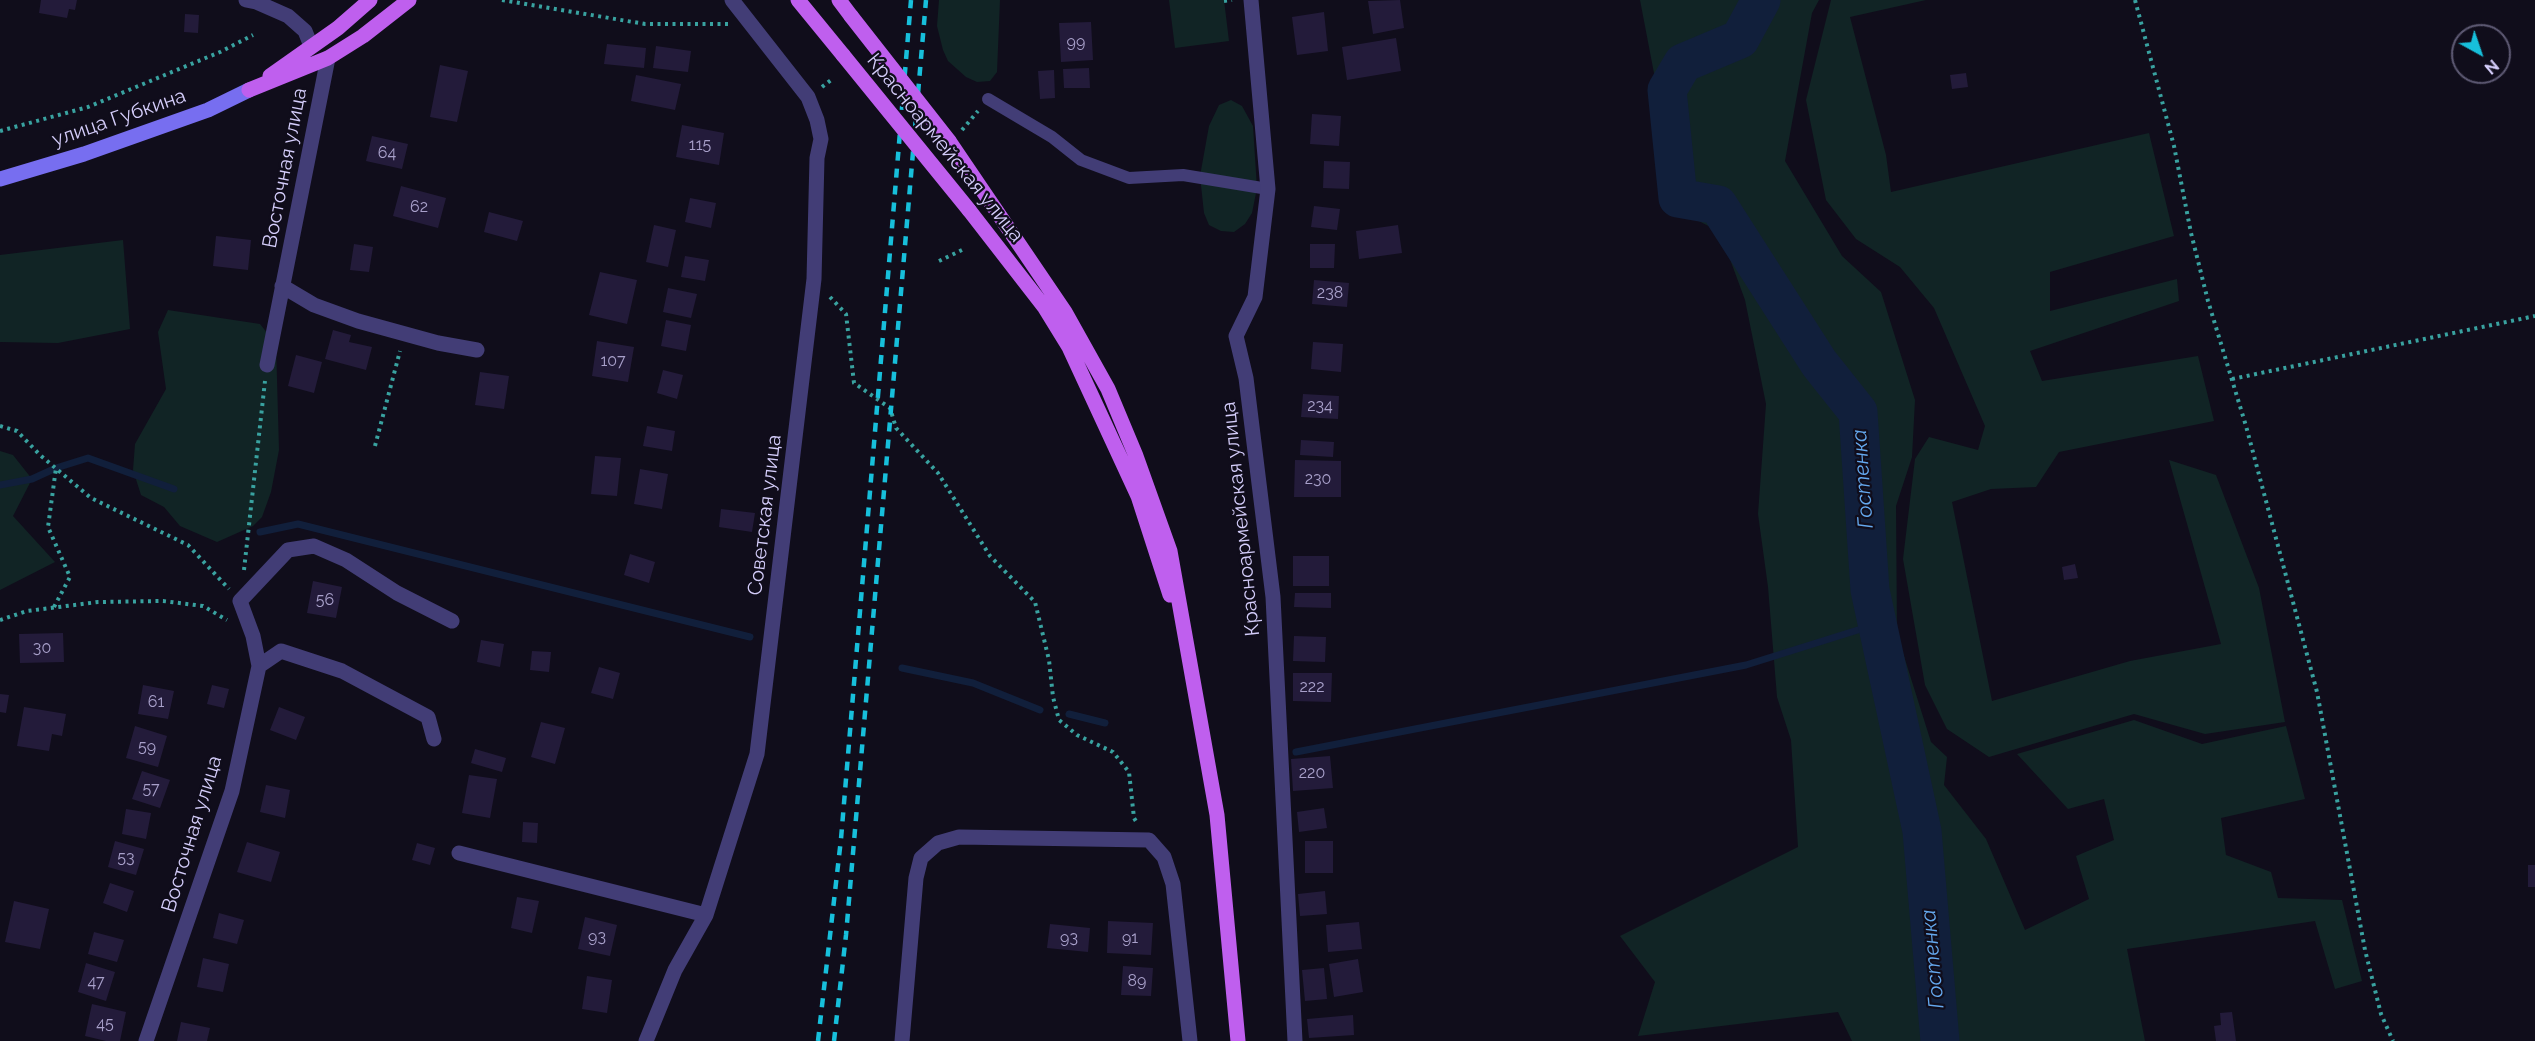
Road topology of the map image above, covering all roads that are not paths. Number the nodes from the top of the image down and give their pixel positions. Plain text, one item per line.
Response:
1 (246, 0) edge
2 (356, 0) edge
3 (370, 0) edge
4 (409, 0) edge
5 (732, 0) edge
6 (798, 0) edge
7 (839, 0) edge
8 (1251, 0) edge
9 (346, 21) junction
10 (311, 46) junction
11 (328, 58) junction
12 (249, 90) junction
13 (988, 99) road end
14 (0, 179) edge
15 (1268, 189) junction
16 (282, 286) junction
17 (477, 350) dead end
18 (267, 365) road end
19 (452, 621) dead end
20 (1189, 658) junction
21 (259, 666) junction
22 (434, 739) dead end
23 (459, 853) dead end
24 (706, 915) junction
25 (146, 1041) edge
26 (646, 1041) edge
27 (902, 1041) edge
28 (1190, 1041) edge
29 (1238, 1041) edge
30 (1295, 1041) edge

1 - 10 street
2 - 9 lane
3 - 9 main road, улица Губкина
4 - 11 main road, улица Губкина
5 - 24 street, Советская улица
6 - 20 main road, Красноармейская улица, bridge
7 - 20 main road, Красноармейская улица, bridge
8 - 15 street, Красноармейская улица
9 - 10 main road, улица Губкина
10 - 12 main road, улица Губкина
11 - 12 main road, улица Губкина
11 - 16 street, Восточная улица
12 - 14 main road, улица Губкина
13 - 15 lane
15 - 30 street, Красноармейская улица
16 - 17 street
16 - 18 street, Восточная улица
19 - 21 street, Восточная улица
20 - 29 main road, Красноармейская улица
21 - 22 street
21 - 25 street, Восточная улица
23 - 24 street
24 - 26 street, Советская улица
27 - 28 street

